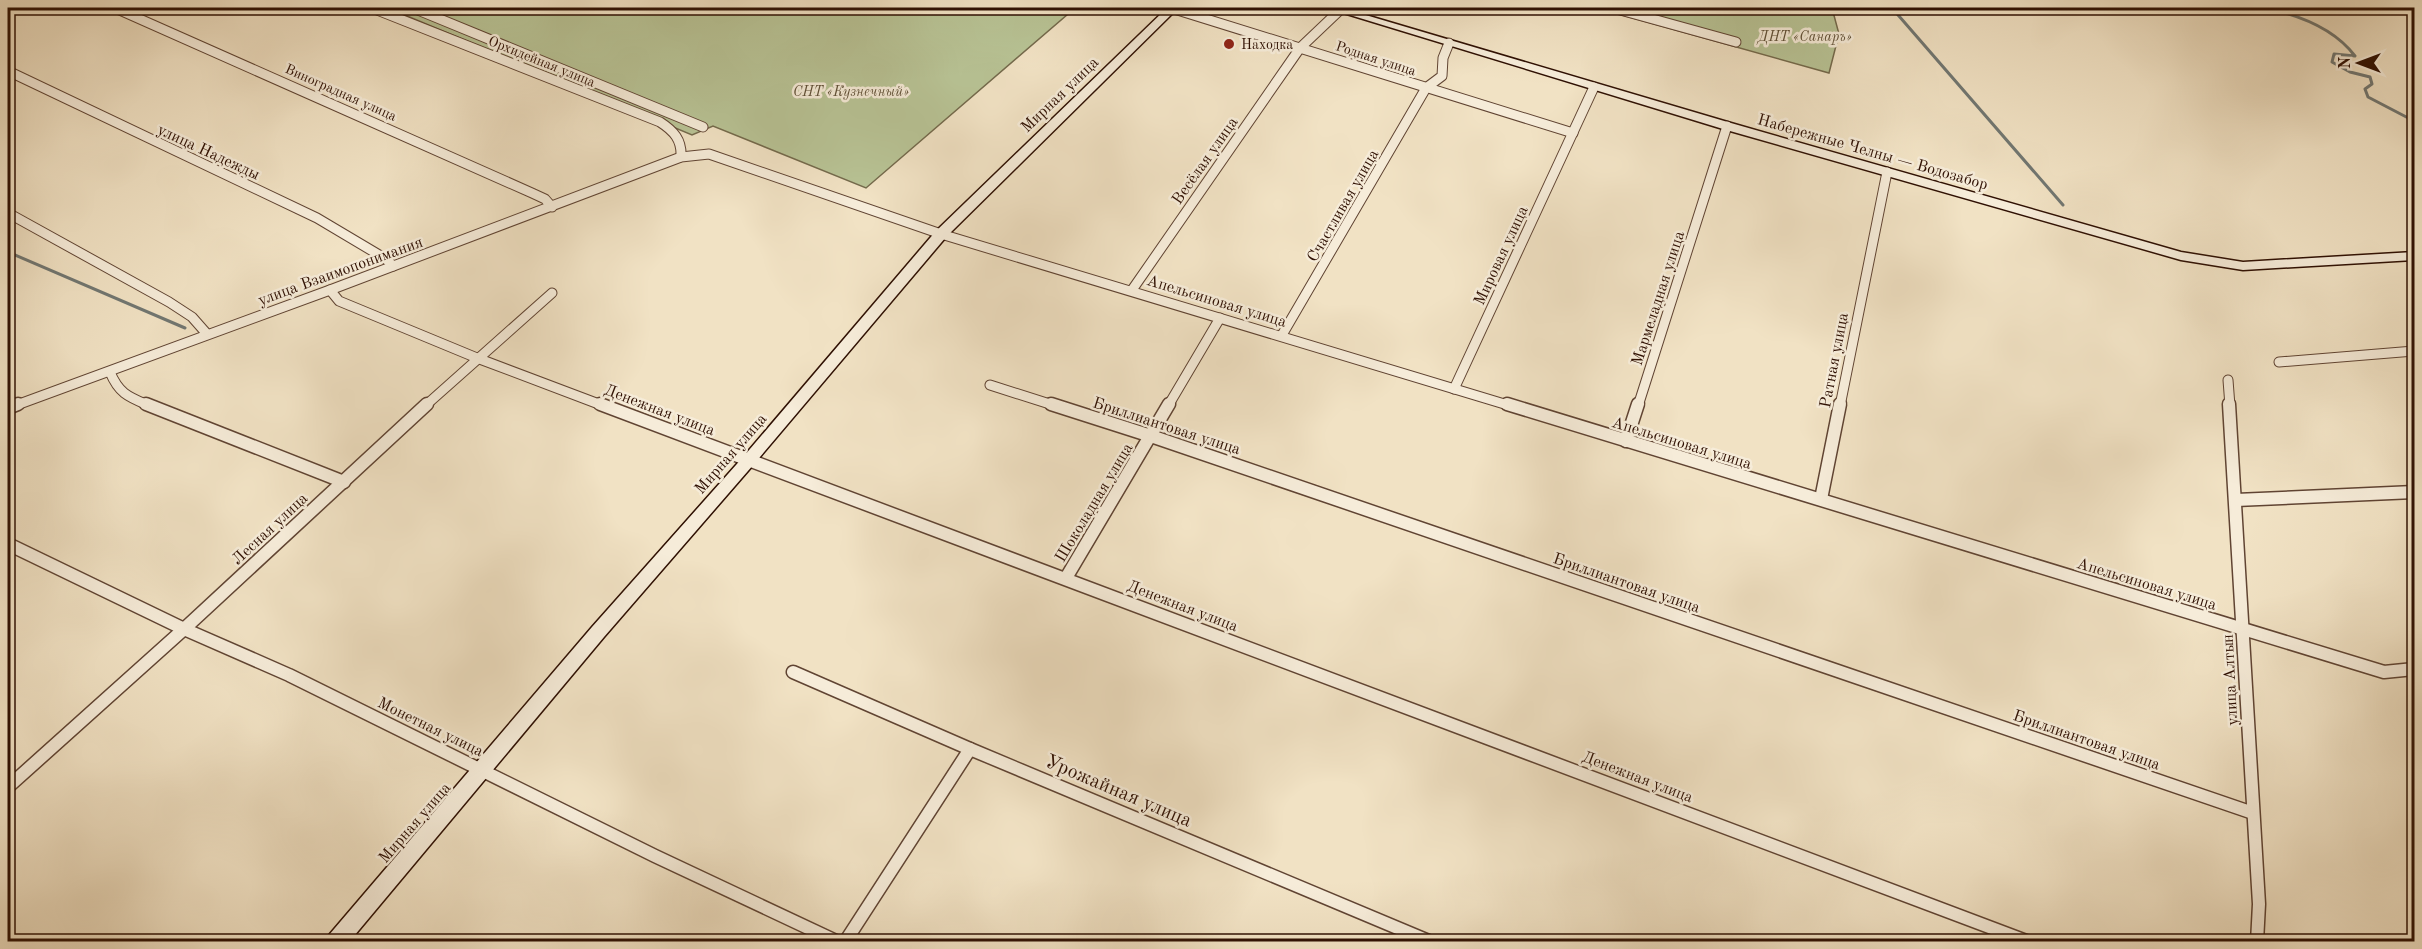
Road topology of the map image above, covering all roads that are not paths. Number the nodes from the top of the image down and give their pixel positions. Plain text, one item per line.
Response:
1 (115, 8) edge
2 (372, 8) edge
3 (413, 8) edge
4 (1172, 8) edge
5 (1613, 8) edge
6 (1336, 9) edge
7 (1736, 42) dead end
8 (1449, 43) junction
9 (1300, 48) junction
10 (8, 71) edge
11 (1594, 87) junction
12 (1426, 88) junction
13 (1727, 126) junction
14 (703, 127) dead end
15 (1573, 133) junction
16 (681, 157) junction
17 (1887, 172) junction
18 (552, 207) junction
19 (8, 213) edge
20 (941, 234) junction
21 (2415, 256) edge
22 (393, 267) junction
23 (330, 290) junction
24 (1132, 290) junction
25 (552, 293) dead end
26 (1220, 318) junction
27 (207, 334) junction
28 (1282, 335) junction
29 (2415, 351) edge
30 (477, 358) junction
31 (2279, 362) dead end
32 (110, 372) junction
33 (2228, 380) dead end
34 (990, 385) dead end
35 (1454, 389) junction
36 (8, 408) edge
37 (1151, 436) junction
38 (1626, 441) junction
39 (749, 460) junction
40 (344, 482) junction
41 (2415, 492) edge
42 (1821, 499) junction
43 (2236, 500) junction
44 (8, 544) edge
45 (1066, 578) junction
46 (2243, 628) junction
47 (184, 629) junction
48 (2415, 669) edge
49 (793, 672) dead end
50 (970, 749) junction
51 (483, 769) junction
52 (8, 787) edge
53 (2253, 813) junction
54 (336, 942) edge
55 (838, 942) edge
56 (845, 942) edge
57 (1431, 942) edge
58 (2030, 942) edge
59 (2257, 942) edge

1 - 18 street, Виноградная улица
2 - 16 street, Орхидейная улица
3 - 14 street
4 - 9 street, Родная улица
4 - 20 street, Мирная улица
5 - 7 street
6 - 8 street, Набережные Челны — Водозабор
6 - 9 street, Весёлая улица
8 - 11 street, Набережные Челны — Водозабор
8 - 12 street, Счастливая улица
9 - 12 street, Родная улица
9 - 24 street, Весёлая улица
10 - 22 street, улица Надежды
11 - 13 street, Набережные Челны — Водозабор
11 - 15 street, Мировая улица
12 - 15 street, Родная улица
12 - 28 street, Счастливая улица
13 - 17 street, Набережные Челны — Водозабор
13 - 38 street, Мармеладная улица
15 - 35 street, Мировая улица
16 - 18 street, улица Взаимопонимания
16 - 20 street, Апельсиновая улица
17 - 21 street, Набережные Челны — Водозабор
17 - 42 street, Ратная улица
18 - 22 street, улица Взаимопонимания
19 - 27 street
20 - 24 street, Апельсиновая улица
20 - 39 street, Мирная улица
22 - 23 street, улица Взаимопонимания
23 - 27 street, улица Взаимопонимания
23 - 30 street, Денежная улица
24 - 26 street, Апельсиновая улица
25 - 30 street, Лесная улица
26 - 28 street, Апельсиновая улица
26 - 37 street, Шоколадная улица
27 - 32 street, улица Взаимопонимания
28 - 35 street, Апельсиновая улица
29 - 31 street
30 - 39 street, Денежная улица
30 - 40 street, Лесная улица
32 - 36 street, улица Взаимопонимания
32 - 40 street
33 - 43 street, улица Алтын
34 - 37 street, Бриллиантовая улица
35 - 38 street, Апельсиновая улица
37 - 45 street, Шоколадная улица
37 - 53 street, Бриллиантовая улица
38 - 42 street, Апельсиновая улица
39 - 45 street, Денежная улица
39 - 51 street, Мирная улица
40 - 47 street, Лесная улица
41 - 43 street
42 - 46 street, Апельсиновая улица
43 - 46 street, улица Алтын
44 - 47 street, Монетная улица
45 - 58 street, Денежная улица
46 - 48 street, Апельсиновая улица
46 - 53 street, улица Алтын
47 - 51 street, Монетная улица
47 - 52 street, Лесная улица
49 - 50 street, Урожайная улица
50 - 56 street
50 - 57 street, Урожайная улица
51 - 54 street, Мирная улица
51 - 55 street, Монетная улица
53 - 59 street, улица Алтын

